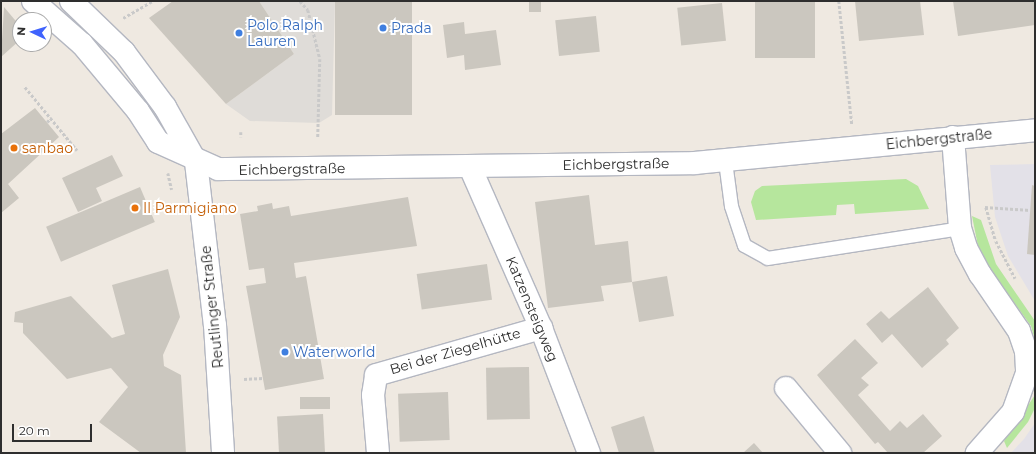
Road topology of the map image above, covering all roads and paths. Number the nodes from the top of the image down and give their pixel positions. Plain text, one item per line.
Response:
1 (33, 1) edge
2 (71, 1) edge
3 (152, 1) edge
4 (300, 1) edge
5 (839, 1) edge
6 (123, 18) dead end
7 (25, 87) dead end
8 (51, 118) junction
9 (47, 122) dead end
10 (852, 124) dead end
11 (1035, 130) edge
12 (241, 132) dead end
13 (241, 137) dead end
14 (318, 137) dead end
15 (953, 137) junction
16 (77, 150) dead end
17 (725, 161) junction
18 (196, 162) junction
19 (470, 167) junction
20 (986, 207) junction
21 (1030, 210) dead end
22 (959, 219) junction
23 (1019, 283) dead end
24 (541, 328) junction
25 (786, 388) dead end
26 (223, 453) edge
27 (378, 453) edge
28 (589, 453) edge
29 (840, 453) edge
30 (977, 453) edge

1 - 18 main road
2 - 18 main road, Reutlinger Straße
3 - 6 path
4 - 14 path
5 - 10 path
7 - 8 path
8 - 9 path
8 - 16 path
11 - 15 main road, Eichbergstraße
12 - 13 path
15 - 17 main road, Eichbergstraße
15 - 22 main road
17 - 19 main road, Eichbergstraße
17 - 22 lane
18 - 19 main road, Eichbergstraße
18 - 26 main road, Reutlinger Straße
19 - 24 main road, Katzensteigweg
20 - 21 path
20 - 22 path
20 - 23 path
22 - 30 main road
24 - 27 main road, Bei der Ziegelhütte
24 - 28 main road, Katzensteigweg
25 - 29 main road

